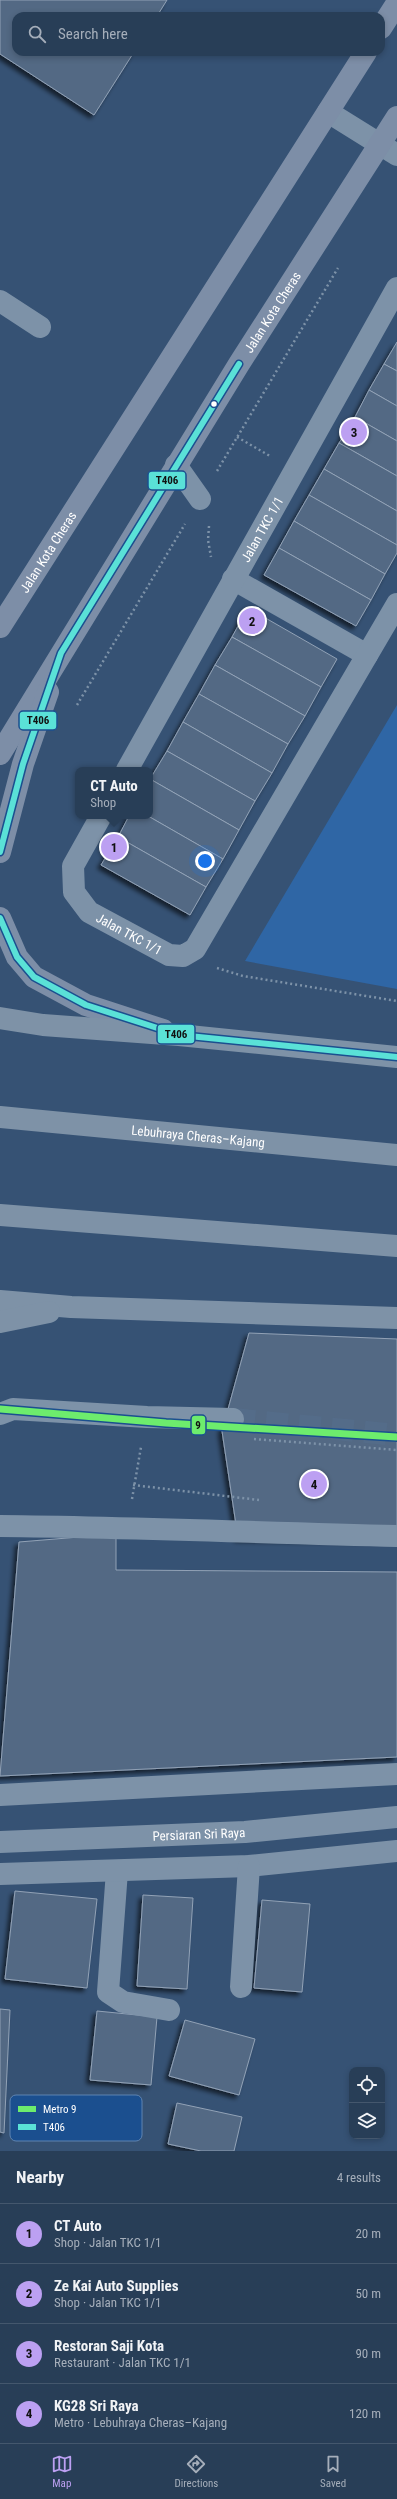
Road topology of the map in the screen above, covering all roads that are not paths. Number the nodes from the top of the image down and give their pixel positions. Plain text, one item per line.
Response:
1 (397, 3) edge
2 (385, 22) edge
3 (363, 56) edge
4 (328, 112) junction
5 (397, 117) edge
6 (388, 150) edge
7 (397, 288) edge
8 (0, 301) edge
9 (40, 327) dead end
10 (176, 465) junction
11 (200, 499) road end
12 (234, 579) junction
13 (397, 604) edge
14 (1, 625) edge
15 (61, 653) junction
16 (367, 655) junction
17 (0, 754) edge
18 (129, 767) edge
19 (99, 819) edge
20 (0, 852) edge
21 (0, 918) edge
22 (0, 1018) edge
23 (179, 1035) junction
24 (397, 1057) edge
25 (0, 1117) edge
26 (397, 1156) edge
27 (0, 1215) edge
28 (397, 1246) edge
29 (0, 1301) edge
30 (72, 1307) junction
31 (397, 1318) edge
32 (0, 1322) edge
33 (0, 1414) edge
34 (233, 1419) tunnel mouth
35 (0, 1526) edge
36 (397, 1536) edge
37 (397, 1774) edge
38 (0, 1795) edge
39 (397, 1817) edge
40 (0, 1842) edge
41 (397, 1851) edge
42 (249, 1866) junction
43 (117, 1871) junction
44 (0, 1874) edge
45 (241, 1987) dead end
46 (169, 2010) dead end

1 - 2 main road
3 - 4 main road, Jalan Kota Cheras
4 - 6 street
4 - 14 main road, Jalan Kota Cheras
5 - 6 main road, Jalan Kota Cheras
6 - 10 main road, Jalan Kota Cheras
7 - 12 street, Jalan TKC 1/1
8 - 9 street
10 - 11 street
10 - 15 main road, Jalan Kota Cheras
12 - 16 street
12 - 18 street, Jalan TKC 1/1
13 - 16 street
15 - 17 main road, Jalan Kota Cheras
15 - 20 main road
16 - 19 street, Jalan TKC 1/1
21 - 23 main road
22 - 23 highway
23 - 24 highway
25 - 26 highway, Lebuhraya Cheras–Kajang
27 - 28 highway
29 - 30 highway
30 - 31 highway
30 - 32 highway
33 - 34 street
35 - 36 street
37 - 38 street
39 - 40 street, Persiaran Sri Raya
41 - 42 street
42 - 43 street
42 - 45 street
43 - 44 street
43 - 46 street

